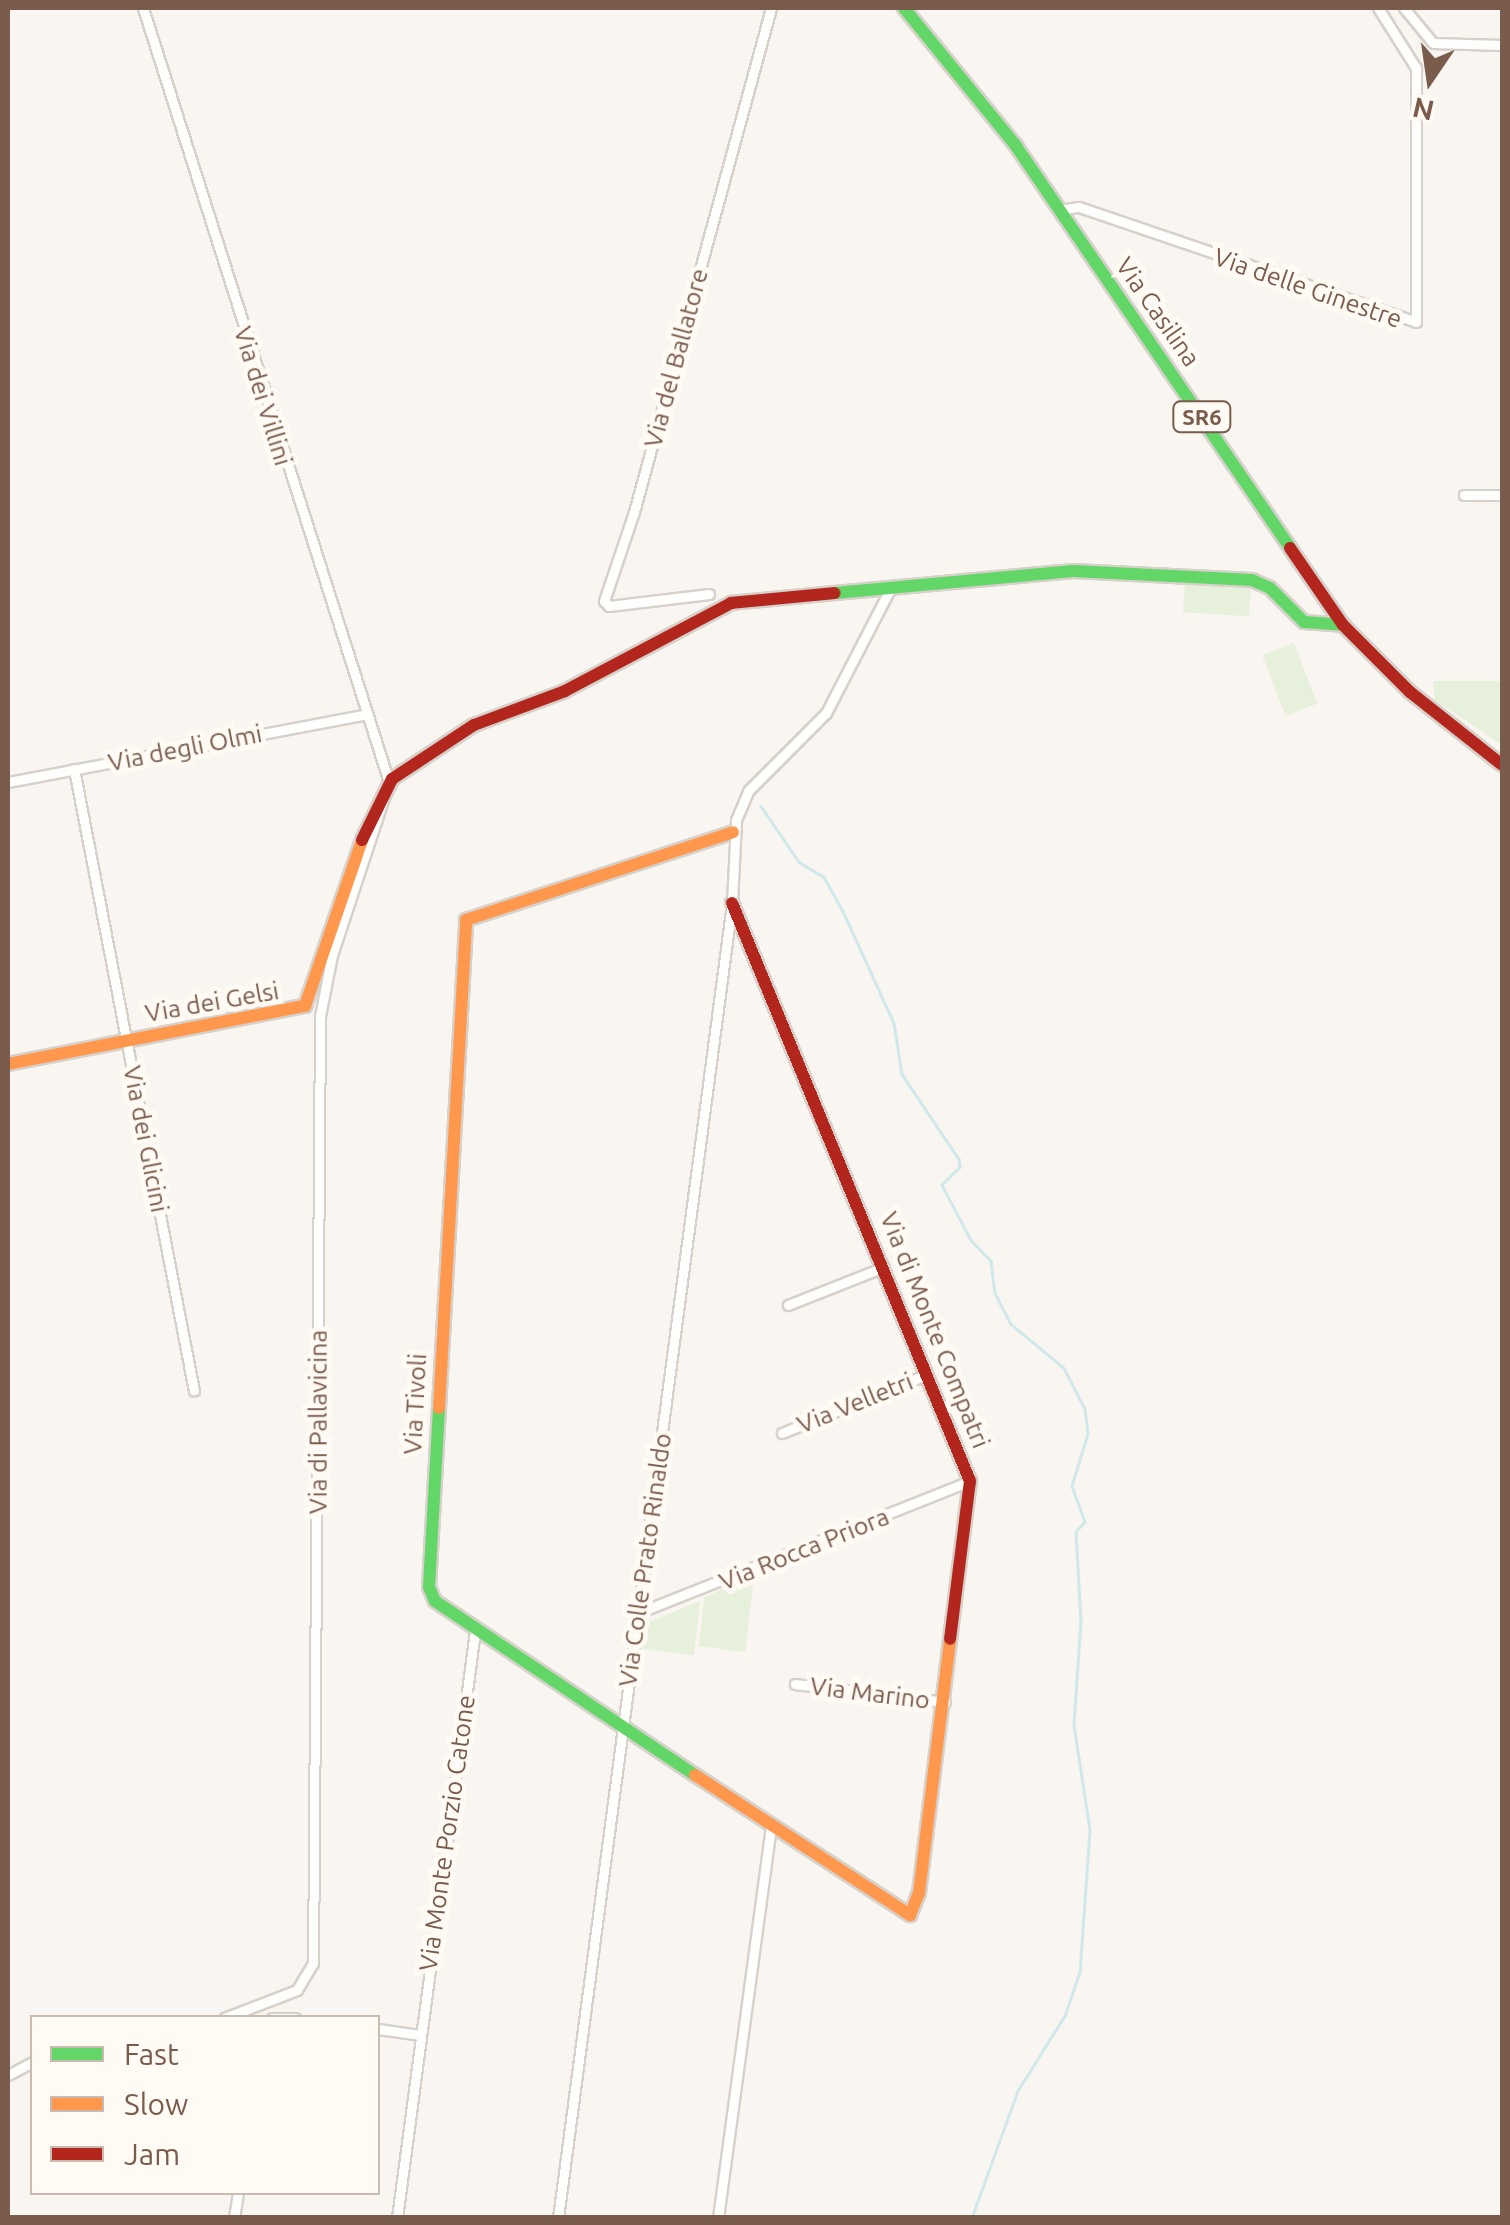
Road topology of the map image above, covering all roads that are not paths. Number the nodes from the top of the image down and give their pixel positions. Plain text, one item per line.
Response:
1 (142, 8) edge
2 (771, 8) edge
3 (904, 8) edge
4 (1378, 8) edge
5 (1404, 8) edge
6 (1502, 45) edge
7 (1060, 210) junction
8 (1502, 494) edge
9 (1464, 495) dead end
10 (893, 585) junction
11 (709, 594) dead end
12 (1343, 625) junction
13 (364, 715) junction
14 (1502, 765) edge
15 (74, 769) junction
16 (8, 782) edge
17 (389, 782) junction
18 (734, 832) junction
19 (732, 903) junction
20 (128, 1040) junction
21 (8, 1064) edge
22 (884, 1267) junction
23 (788, 1305) dead end
24 (928, 1374) junction
25 (194, 1391) dead end
26 (782, 1433) dead end
27 (970, 1481) junction
28 (638, 1614) junction
29 (475, 1631) junction
30 (795, 1684) dead end
31 (945, 1702) junction
32 (622, 1730) junction
33 (771, 1828) junction
34 (912, 1914) joint
35 (232, 2015) edge
36 (380, 2029) edge
37 (420, 2035) junction
38 (30, 2063) edge
39 (8, 2075) edge
40 (397, 2218) edge
41 (558, 2218) edge
42 (718, 2218) edge

1 - 13 street, Via dei Villini
2 - 11 street, Via del Ballatore
3 - 7 street, Via Casilina / SR6
4 - 7 street, Via delle Ginestre
5 - 6 street
7 - 12 street, Via Casilina / SR6
8 - 9 street
10 - 12 street
10 - 17 street
10 - 18 street
12 - 14 street, Via Casilina / SR6
13 - 15 street, Via degli Olmi
13 - 17 street, Via dei Villini
15 - 16 street, Via degli Olmi
15 - 20 street, Via dei Glicini
17 - 20 street, Via dei Gelsi
17 - 35 street, Via di Pallavicina
18 - 19 street, Via Colle Prato Rinaldo
18 - 29 street, Via Tivoli
19 - 22 street, Via di Monte Compatri
19 - 28 street, Via Colle Prato Rinaldo
20 - 21 street, Via dei Gelsi
20 - 25 street, Via dei Glicini
22 - 23 street
22 - 24 street, Via di Monte Compatri
24 - 26 street, Via Velletri
24 - 27 street, Via di Monte Compatri
27 - 28 street, Via Rocca Priora
27 - 31 street, Via di Monte Compatri
28 - 32 street, Via Colle Prato Rinaldo
29 - 32 street, Via Tivoli
29 - 37 street, Via Monte Porzio Catone
30 - 31 street, Via Marino
31 - 34 street, Via di Monte Compatri
32 - 33 street, Via Tivoli
32 - 41 street, Via Colle Prato Rinaldo
33 - 34 street, Via Tivoli
33 - 42 street
36 - 37 street
37 - 40 street, Via Monte Porzio Catone
38 - 39 street

